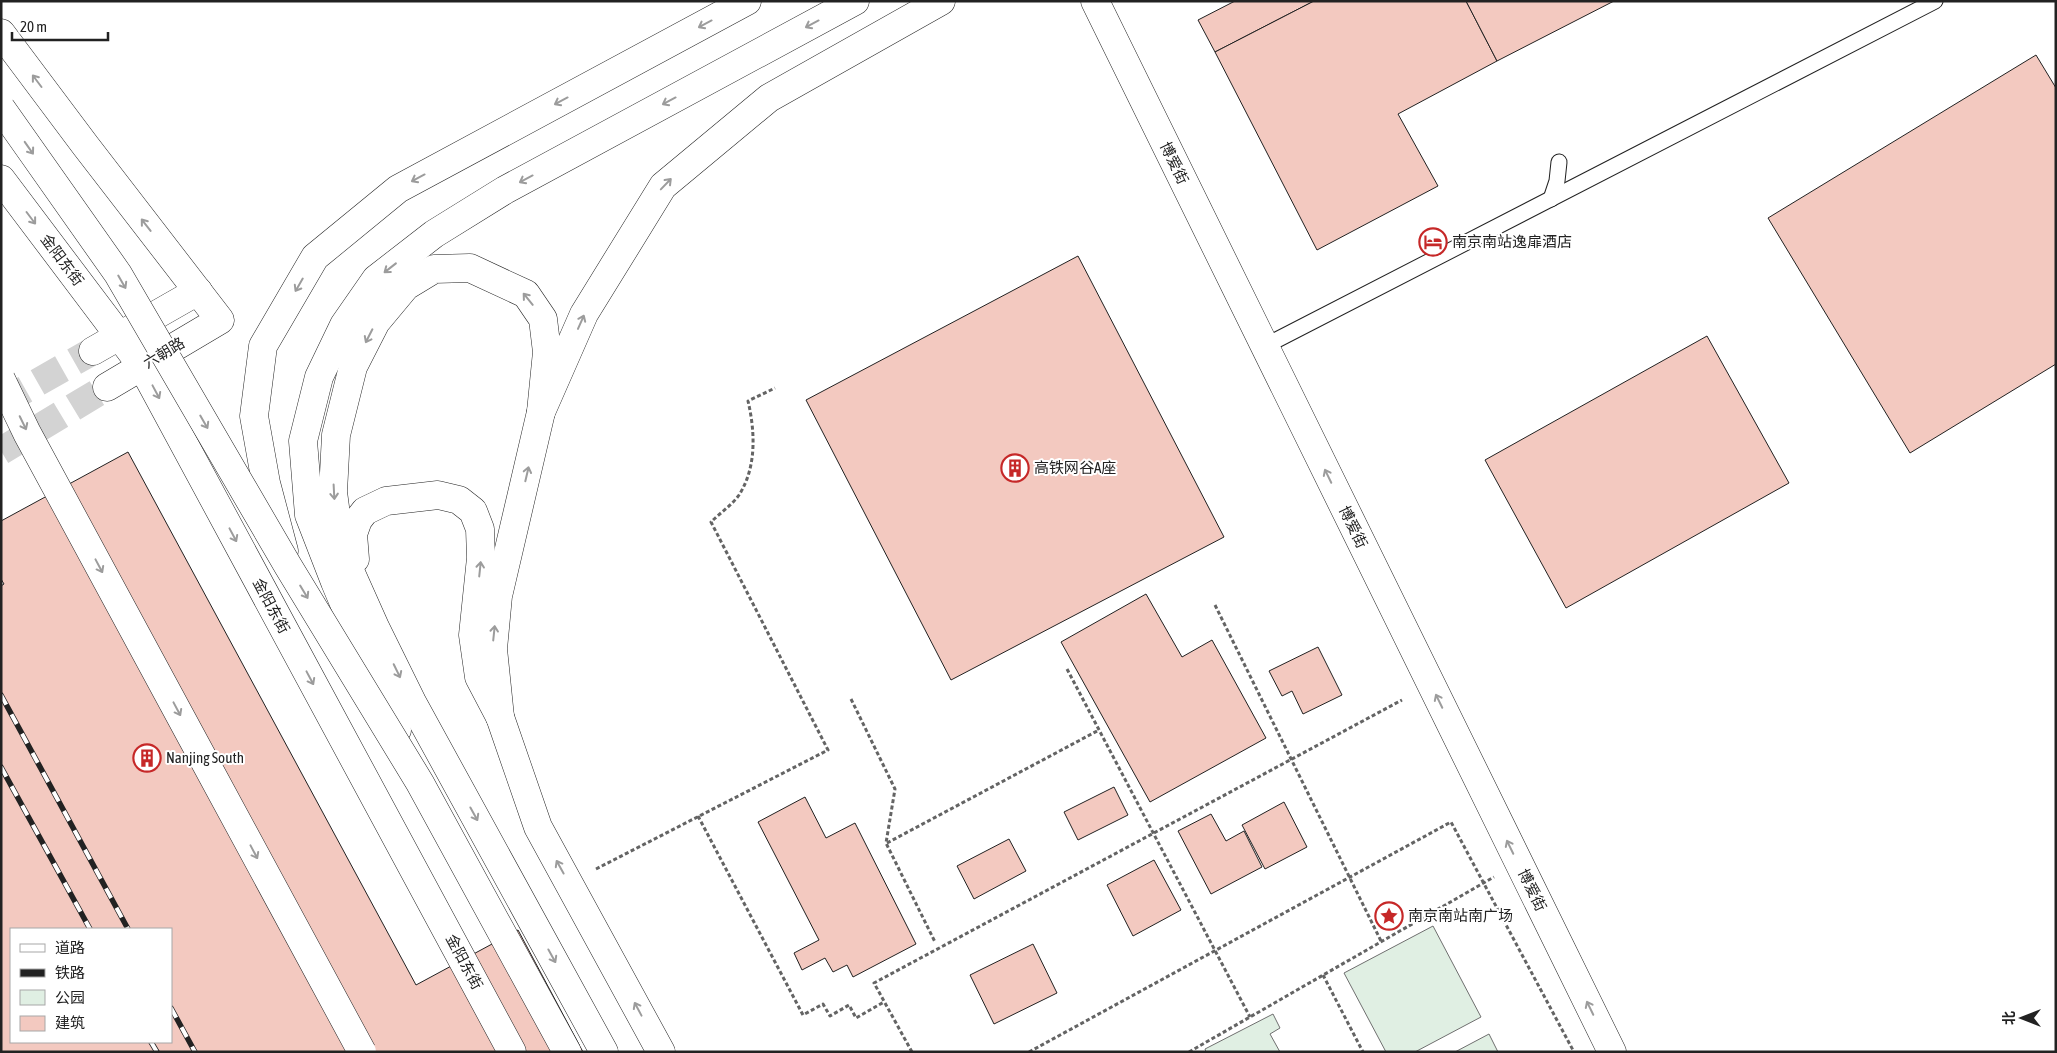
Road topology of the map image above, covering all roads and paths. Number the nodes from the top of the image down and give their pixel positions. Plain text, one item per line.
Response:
1 (748, 1) edge
2 (855, 1) edge
3 (941, 1) edge
4 (1094, 1) edge
5 (1935, 1) edge
6 (1, 33) edge
7 (1, 108) edge
8 (1559, 162) dead end
9 (1, 179) edge
10 (1550, 199) junction
11 (198, 291) junction
12 (120, 336) junction
13 (1264, 346) junction
14 (93, 352) tunnel mouth
15 (142, 366) junction
16 (1, 379) edge
17 (107, 387) tunnel mouth
18 (775, 388) dead end
19 (541, 412) junction
20 (338, 530) junction
21 (288, 566) junction
22 (1215, 605) dead end
23 (375, 627) junction
24 (1067, 669) dead end
25 (372, 671) junction
26 (852, 699) dead end
27 (1402, 700) dead end
28 (500, 717) junction
29 (1099, 730) junction
30 (1291, 759) junction
31 (420, 783) junction
32 (698, 816) junction
33 (1153, 833) junction
34 (886, 843) junction
35 (1349, 877) junction
36 (1483, 882) junction
37 (569, 883) junction
38 (1381, 941) junction
39 (936, 942) dead end
40 (1215, 951) junction
41 (1323, 975) junction
42 (884, 1002) junction
43 (1250, 1017) junction
44 (362, 1052) edge
45 (512, 1052) edge
46 (567, 1052) edge
47 (604, 1052) edge
48 (662, 1052) edge
49 (912, 1052) edge
50 (1029, 1052) edge
51 (1189, 1052) edge
52 (1362, 1052) edge
53 (1574, 1052) edge
54 (1612, 1052) edge

1 -> 21 main road, bridge
2 -> 25 main road
19 -> 3 main road
4 - 13 main road, 博爱街
5 - 10 lane
11 -> 6 main road
7 -> 21 main road, bridge
8 - 10 lane
9 -> 12 main road, 金阳东街
10 - 13 lane
11 - 12 main road
11 - 15 main road, 六朝路
12 - 14 main road
12 - 15 main road, 金阳东街
54 -> 13 main road, 博爱街
15 - 17 main road, 六朝路
15 -> 45 main road, 金阳东街
16 -> 44 main road, bridge
18 - 32 path
19 -> 20 main road
28 -> 19 main road
20 - 23 main road
20 - 25 main road
21 -> 31 main road, bridge
22 - 30 path
28 -> 23 main road
23 -> 47 main road
24 - 29 path
25 - 31 main road, bridge
26 - 34 path
27 - 30 path
37 -> 28 main road
29 - 33 path
29 - 34 path
30 - 33 path
30 - 35 path
31 - 46 main road, bridge
32 - 37 path
32 - 42 path
33 - 40 path
33 - 42 path
34 - 39 path
35 - 36 path
35 - 38 path
35 - 40 path
36 - 38 path
36 - 53 path
48 -> 37 main road
38 - 41 path
40 - 43 path
40 - 50 path
41 - 43 path
41 - 52 path
42 - 49 path
43 - 51 path

